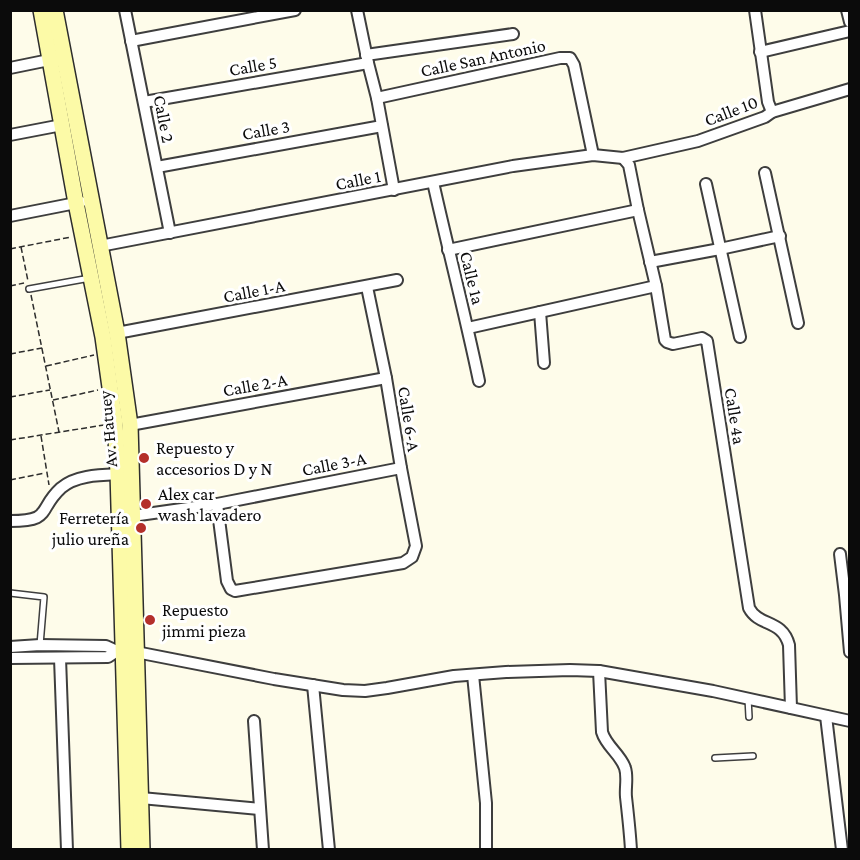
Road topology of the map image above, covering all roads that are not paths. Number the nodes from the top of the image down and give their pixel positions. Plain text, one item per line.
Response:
1 (41, 10) edge
2 (55, 10) edge
3 (125, 10) edge
4 (295, 10) edge
5 (357, 10) edge
6 (755, 10) edge
7 (847, 10) edge
8 (849, 22) edge
9 (849, 31) edge
10 (513, 33) dead end
11 (131, 41) junction
12 (760, 52) junction
13 (58, 58) junction
14 (367, 59) junction
15 (10, 68) edge
16 (849, 89) edge
17 (377, 98) junction
18 (144, 102) junction
19 (772, 112) junction
20 (62, 125) junction
21 (382, 126) junction
22 (10, 135) edge
23 (593, 155) junction
24 (623, 158) junction
25 (157, 167) junction
26 (765, 173) dead end
27 (433, 182) junction
28 (706, 184) dead end
29 (394, 190) junction
30 (83, 201) junction
31 (638, 210) junction
32 (10, 216) edge
33 (170, 233) junction
34 (780, 236) junction
35 (100, 246) junction
36 (720, 249) junction
37 (448, 250) junction
38 (650, 262) junction
39 (92, 277) junction
40 (397, 280) dead end
41 (656, 286) junction
42 (367, 287) junction
43 (30, 289) road end
44 (540, 312) junction
45 (798, 323) dead end
46 (468, 328) junction
47 (117, 333) junction
48 (740, 337) dead end
49 (544, 363) dead end
50 (386, 378) junction
51 (479, 381) dead end
52 (122, 424) junction
53 (400, 468) junction
54 (124, 474) junction
55 (217, 504) junction
56 (132, 516) junction
57 (10, 521) edge
58 (840, 554) dead end
59 (10, 593) edge
60 (847, 594) edge
61 (40, 645) junction
62 (10, 647) edge
63 (125, 651) junction
64 (849, 652) edge
65 (10, 658) edge
66 (60, 658) junction
67 (599, 671) junction
68 (473, 675) junction
69 (313, 685) junction
70 (748, 698) junction
71 (791, 708) junction
72 (826, 716) junction
73 (749, 717) dead end
74 (254, 721) dead end
75 (849, 721) edge
76 (753, 756) dead end
77 (715, 758) dead end
78 (141, 798) junction
79 (260, 809) junction
80 (67, 849) edge
81 (129, 849) edge
82 (142, 849) edge
83 (263, 849) edge
84 (329, 849) edge
85 (486, 849) edge
86 (631, 849) edge
87 (842, 849) edge

1 - 13 main road, Av. Hatuey
2 - 13 main road, Av. Hatuey
3 - 11 street, Calle 2
4 - 11 street
5 - 14 street
6 - 12 street
7 - 8 street
9 - 12 street
10 - 14 street, Calle 5
11 - 18 street, Calle 2
12 - 19 street
13 - 15 street
13 - 20 main road, Av. Hatuey
13 - 30 main road, Av. Hatuey
14 - 17 street
14 - 18 street, Calle 5
16 - 19 street, Calle 10
17 - 21 street
17 - 23 street, Calle San Antonio
18 - 25 street, Calle 2
19 - 24 street, Calle 10
20 - 22 street
20 - 30 main road, Av. Hatuey
21 - 25 street, Calle 3
21 - 29 street
23 - 24 street, Calle 1
23 - 27 street, Calle 1
24 - 31 street, Calle 4a
25 - 33 street, Calle 2
26 - 34 street
27 - 29 street, Calle 1
27 - 37 street, Calle 1a
28 - 36 street
29 - 33 street, Calle 1
30 - 32 street
30 - 35 main road, Av. Hatuey
30 - 39 main road, Av. Hatuey
31 - 37 street
31 - 38 street, Calle 4a
33 - 35 street, Calle 1
34 - 36 street
34 - 45 street
35 - 47 main road, Av. Hatuey
36 - 38 street
36 - 48 street
37 - 46 street, Calle 1a
38 - 41 street, Calle 4a
39 - 43 lane
39 - 52 main road, Av. Hatuey
40 - 42 street, Calle 1-A
41 - 44 street
41 - 71 street, Calle 4a
42 - 47 street, Calle 1-A
42 - 50 street, Calle 6-A
44 - 46 street
44 - 49 street
46 - 51 street, Calle 1a
47 - 52 main road, Av. Hatuey
50 - 52 street, Calle 2-A
50 - 53 street, Calle 6-A
52 - 54 main road, Av. Hatuey
53 - 55 street, Calle 3-A
53 - 55 street, Calle 6-A
54 - 56 main road, Av. Hatuey
54 - 57 street
54 - 63 main road, Av. Hatuey
55 - 56 street, Calle 3-A
56 - 63 main road, Av. Hatuey
58 - 60 street
59 - 61 lane
60 - 64 street
61 - 62 street
61 - 63 street
63 - 66 street
63 - 69 street
63 - 78 main road, Av. Hatuey
63 - 81 main road, Av. Hatuey
65 - 66 street
66 - 80 street
67 - 68 street
67 - 70 street
67 - 86 street
68 - 69 street
68 - 85 street
69 - 84 street
70 - 71 street
70 - 73 lane
71 - 72 street
72 - 75 street
72 - 87 street
74 - 79 street
76 - 77 lane
78 - 79 street
78 - 82 main road, Av. Hatuey
79 - 83 street

